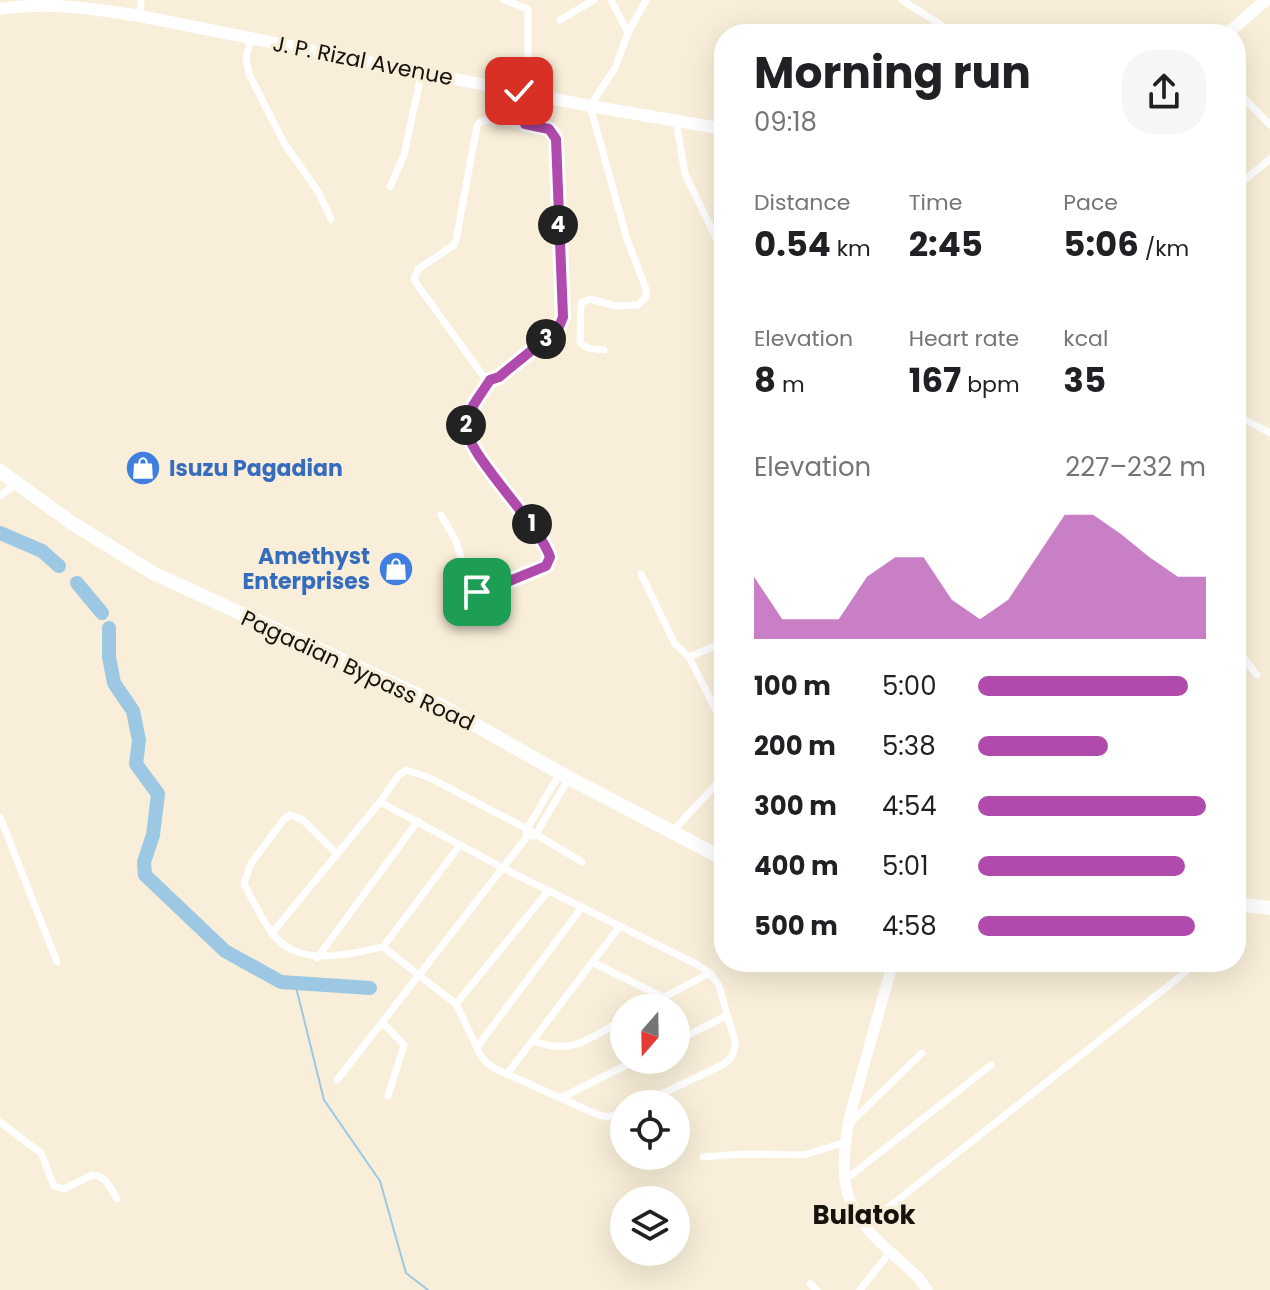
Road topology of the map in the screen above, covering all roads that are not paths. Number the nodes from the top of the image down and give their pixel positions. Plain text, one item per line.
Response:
1 (141, 0) edge
2 (504, 0) edge
3 (594, 0) edge
4 (611, 0) edge
5 (646, 0) edge
6 (902, 0) edge
7 (1266, 0) edge
8 (0, 9) edge
9 (140, 16) junction
10 (560, 20) dead end
11 (939, 24) edge
12 (1238, 24) edge
13 (628, 33) junction
14 (251, 38) junction
15 (422, 71) junction
16 (527, 92) junction
17 (1246, 100) edge
18 (590, 106) junction
19 (512, 121) junction
20 (676, 121) junction
21 (525, 124) junction
22 (1270, 125) edge
23 (714, 127) edge
24 (1270, 159) edge
25 (1246, 179) edge
26 (390, 187) dead end
27 (331, 219) dead end
28 (714, 234) edge
29 (604, 350) dead end
30 (490, 380) junction
31 (1246, 420) edge
32 (1270, 433) edge
33 (0, 471) edge
34 (17, 483) junction
35 (0, 496) edge
36 (441, 515) dead end
37 (641, 574) dead end
38 (714, 646) edge
39 (689, 657) junction
40 (1246, 661) edge
41 (1257, 675) dead end
42 (714, 706) edge
43 (565, 776) junction
44 (714, 787) edge
45 (380, 802) junction
46 (0, 817) edge
47 (418, 821) junction
48 (671, 833) junction
49 (526, 834) junction
50 (536, 834) junction
51 (460, 845) junction
52 (337, 854) junction
53 (714, 854) edge
54 (582, 862) dead end
55 (503, 868) junction
56 (548, 891) junction
57 (582, 907) junction
58 (1246, 907) edge
59 (1270, 908) edge
60 (620, 926) junction
61 (272, 933) junction
62 (383, 947) junction
63 (317, 958) junction
64 (57, 962) dead end
65 (594, 963) junction
66 (890, 972) edge
67 (1185, 972) edge
68 (710, 973) junction
69 (420, 975) junction
70 (657, 994) edge
71 (669, 994) edge
72 (456, 1004) junction
73 (726, 1016) junction
74 (383, 1023) junction
75 (610, 1026) edge
76 (690, 1034) edge
77 (534, 1041) junction
78 (477, 1047) junction
79 (922, 1053) dead end
80 (991, 1065) dead end
81 (507, 1074) junction
82 (610, 1074) edge
83 (337, 1080) dead end
84 (670, 1090) edge
85 (388, 1096) dead end
86 (561, 1098) junction
87 (610, 1116) edge
88 (0, 1122) edge
89 (849, 1124) junction
90 (846, 1142) junction
91 (703, 1157) dead end
92 (843, 1181) junction
93 (117, 1199) dead end
94 (865, 1226) junction
95 (890, 1252) junction
96 (860, 1290) edge
97 (927, 1290) edge

1 - 9 street
2 - 16 street
3 - 10 street
4 - 13 street
5 - 13 street
6 - 11 street
7 - 12 main road
8 - 9 main road, J. P. Rizal Avenue
9 - 14 main road, J. P. Rizal Avenue
13 - 18 street
14 - 15 main road, J. P. Rizal Avenue
14 - 27 street
15 - 16 main road, J. P. Rizal Avenue
15 - 26 street
16 - 18 main road, J. P. Rizal Avenue
16 - 19 street
16 - 21 street
17 - 22 street
18 - 20 main road, J. P. Rizal Avenue
18 - 29 street
19 - 21 street
19 - 30 street
20 - 23 main road, J. P. Rizal Avenue
20 - 28 street
21 - 30 street
24 - 25 street
30 - 36 street
31 - 32 street
33 - 34 highway, Pagadian Bypass Road
34 - 35 street
34 - 43 highway, Pagadian Bypass Road
37 - 39 street
38 - 39 street
39 - 42 street
40 - 41 street
43 - 48 highway, Pagadian Bypass Road
43 - 49 street
43 - 50 street
44 - 48 street
45 - 47 street
45 - 49 street
45 - 52 street
46 - 64 street
47 - 51 street
47 - 63 street
48 - 53 highway, Pagadian Bypass Road
49 - 50 street
49 - 55 street
50 - 54 street
51 - 55 street
51 - 62 street
52 - 61 street
52 - 61 street
55 - 56 street
55 - 69 street
56 - 57 street
56 - 72 street
57 - 60 street
57 - 78 street
58 - 59 highway
60 - 65 street
60 - 68 street
61 - 63 street
62 - 63 street
62 - 69 street
65 - 70 street
65 - 77 street
66 - 89 street
67 - 94 street
68 - 71 street
68 - 73 street
69 - 72 street
69 - 74 street
72 - 78 street
73 - 76 street
73 - 84 street
74 - 83 street
74 - 85 street
75 - 77 street
77 - 81 street
78 - 81 street
79 - 89 street
80 - 92 street
81 - 86 street
82 - 86 street
86 - 87 street
88 - 93 street
89 - 90 street
90 - 91 street
90 - 92 street
92 - 94 street
94 - 95 street
95 - 96 street
95 - 97 street

